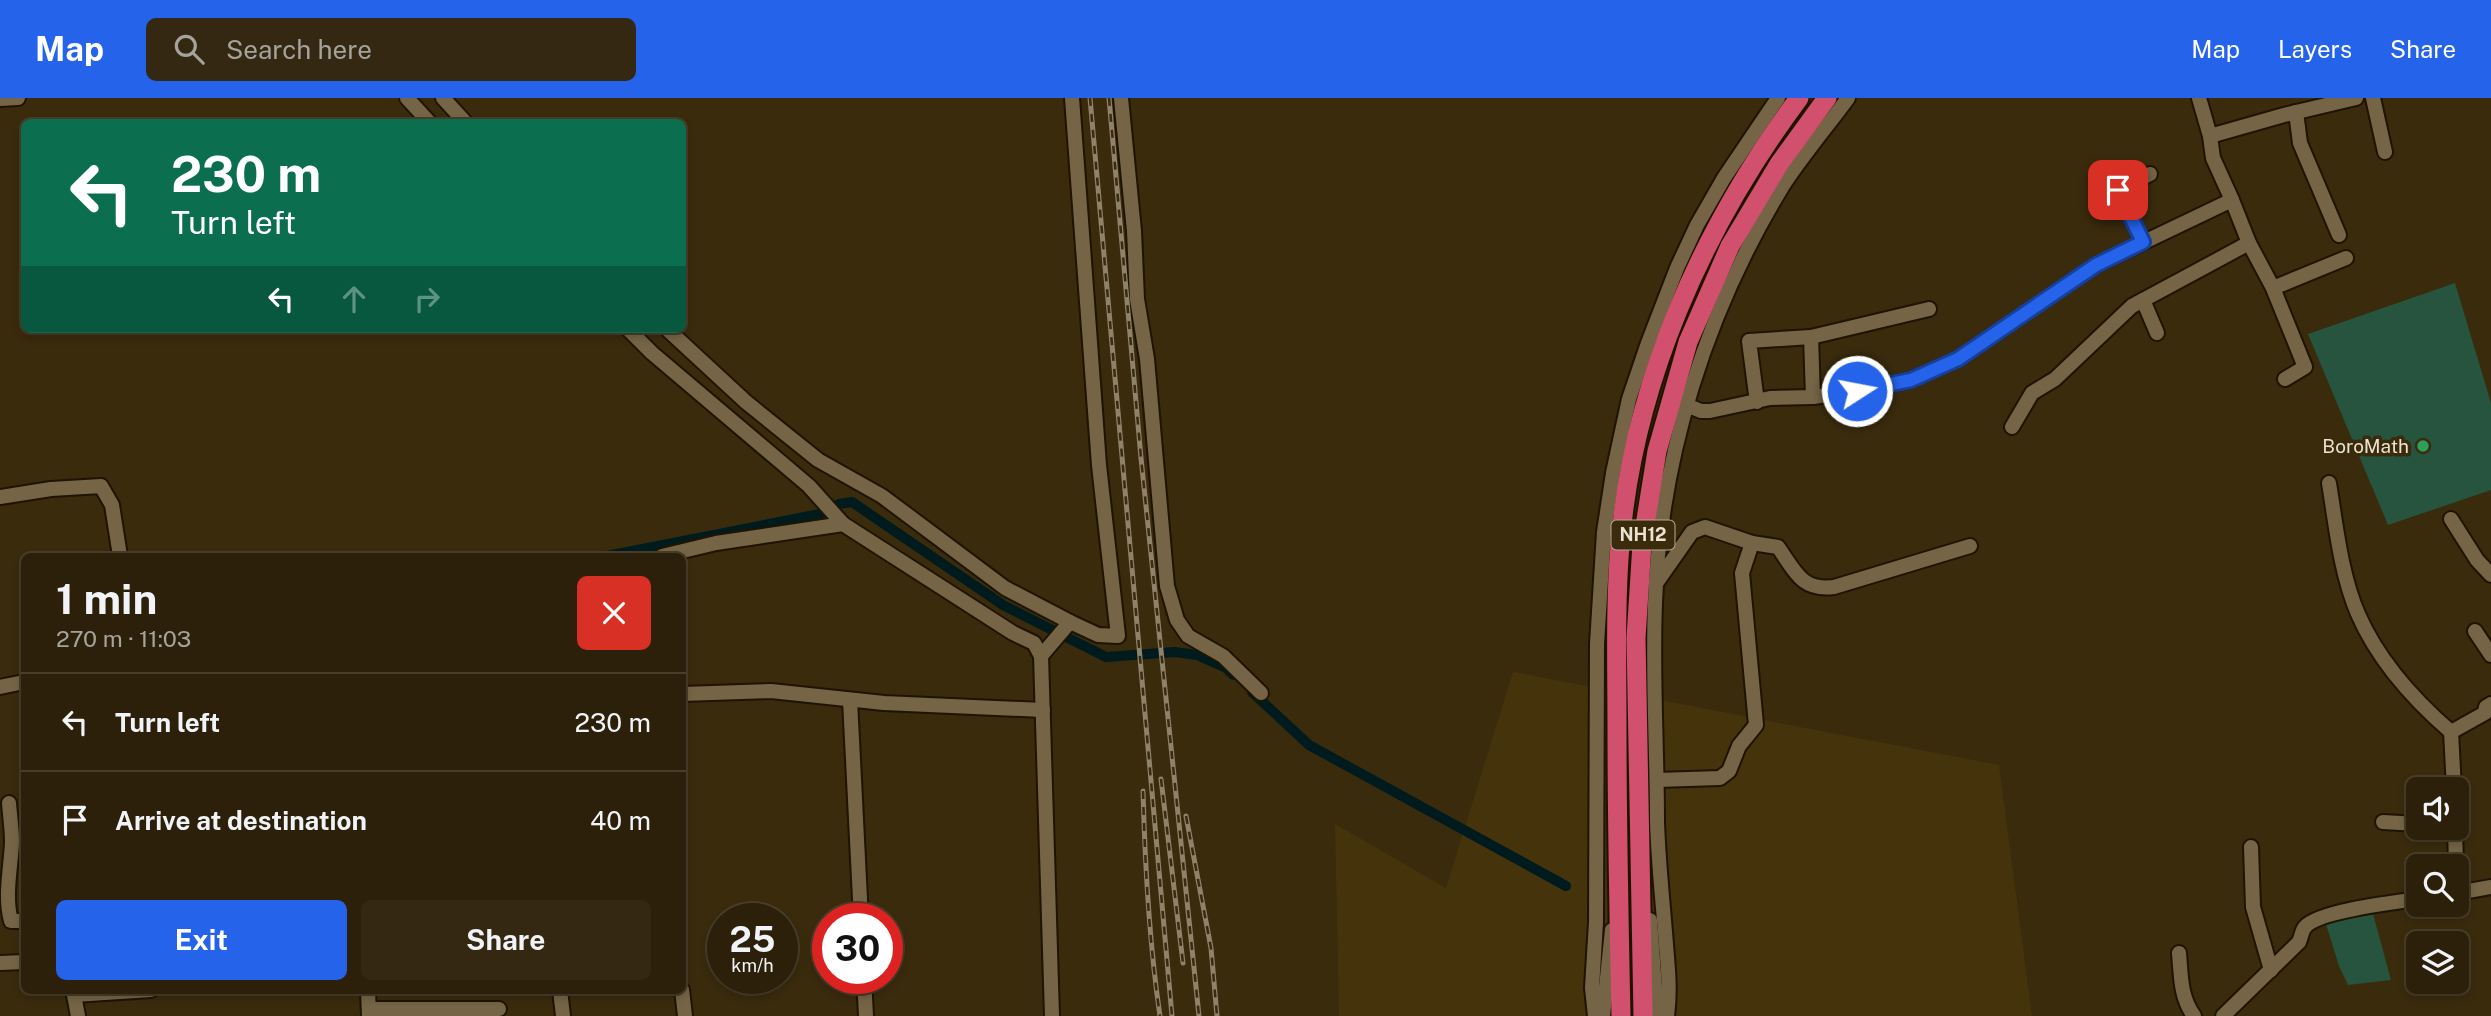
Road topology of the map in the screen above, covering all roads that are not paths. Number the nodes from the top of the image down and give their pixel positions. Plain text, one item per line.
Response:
1 (18, 98) edge
2 (407, 98) edge
3 (443, 98) edge
4 (1072, 98) edge
5 (1121, 98) edge
6 (1778, 98) edge
7 (1799, 98) edge
8 (1827, 98) edge
9 (1848, 98) edge
10 (2199, 98) edge
11 (2356, 98) edge
12 (2373, 98) edge
13 (0, 99) edge
14 (2296, 112) junction
15 (426, 119) edge
16 (462, 119) edge
17 (2210, 136) junction
18 (2385, 152) dead end
19 (2150, 174) dead end
20 (2232, 200) junction
21 (2339, 235) dead end
22 (2143, 242) junction
23 (2249, 243) junction
24 (2346, 258) dead end
25 (2273, 288) junction
26 (2143, 300) junction
27 (1929, 309) dead end
28 (2157, 332) dead end
29 (632, 333) edge
30 (671, 333) edge
31 (1811, 337) junction
32 (2285, 379) dead end
33 (1813, 397) junction
34 (1757, 402) junction
35 (1686, 405) junction
36 (2012, 427) dead end
37 (2329, 483) dead end
38 (0, 497) edge
39 (2451, 519) dead end
40 (843, 524) junction
41 (1752, 543) junction
42 (1970, 546) dead end
43 (120, 553) edge
44 (674, 553) edge
45 (2491, 575) edge
46 (1656, 583) junction
47 (1070, 622) junction
48 (2475, 631) dead end
49 (2491, 655) edge
50 (1041, 656) junction
51 (21, 683) edge
52 (0, 687) edge
53 (1261, 693) dead end
54 (686, 694) edge
55 (850, 700) junction
56 (2491, 704) edge
57 (1043, 709) junction
58 (2451, 732) junction
59 (2453, 777) edge
60 (1657, 780) junction
61 (9, 803) dead end
62 (2383, 822) dead end
63 (2406, 823) edge
64 (1639, 828) junction
65 (2251, 848) dead end
66 (1618, 868) junction
67 (2491, 887) edge
68 (2469, 891) edge
69 (2406, 901) edge
70 (860, 903) edge
71 (5, 912) edge
72 (21, 921) edge
73 (2179, 953) dead end
74 (21, 962) edge
75 (0, 963) edge
76 (2272, 970) junction
77 (89, 994) edge
78 (368, 994) edge
79 (560, 994) edge
80 (682, 994) edge
81 (865, 994) edge
82 (499, 1009) dead end
83 (369, 1013) edge
84 (78, 1016) edge
85 (563, 1016) edge
86 (685, 1016) edge
87 (866, 1016) edge
88 (1052, 1016) edge
89 (1595, 1016) edge
90 (1603, 1016) edge
91 (1620, 1016) edge
92 (1643, 1016) edge
93 (1657, 1016) edge
94 (1667, 1016) edge
95 (2194, 1016) edge
96 (2223, 1016) edge

1 - 13 street
2 - 15 street
3 - 16 street
4 - 47 street
5 - 53 street
6 - 89 street
7 - 66 highway, NH12
8 - 64 highway, NH12
9 - 35 street
10 - 17 street
11 - 14 street
12 - 18 street
14 - 17 street
14 - 21 street
17 - 20 street
19 - 22 street
20 - 22 street
20 - 23 street
22 - 33 street
23 - 25 street
23 - 26 street
24 - 25 street
25 - 32 street
26 - 28 street
26 - 36 street
27 - 31 street
29 - 40 street
30 - 47 street
31 - 33 street
31 - 34 street
33 - 34 street
34 - 35 street
35 - 46 street
37 - 58 street
38 - 43 street
39 - 45 street
40 - 44 street
40 - 50 street
41 - 42 street
41 - 46 street
41 - 60 street
46 - 60 street
47 - 50 street
48 - 49 street
50 - 57 street
51 - 52 street
54 - 55 street
55 - 57 street
55 - 70 street
56 - 58 street
57 - 88 street
58 - 59 street
60 - 94 street
61 - 71 street
62 - 63 street
64 - 92 highway, NH12
64 - 93 street
65 - 76 street
66 - 90 street
66 - 91 highway, NH12
67 - 68 street
69 - 76 street
71 - 72 street
73 - 95 street
74 - 75 street
76 - 96 street
77 - 84 street
78 - 83 street
79 - 85 street
80 - 86 street
81 - 87 street
82 - 83 street

